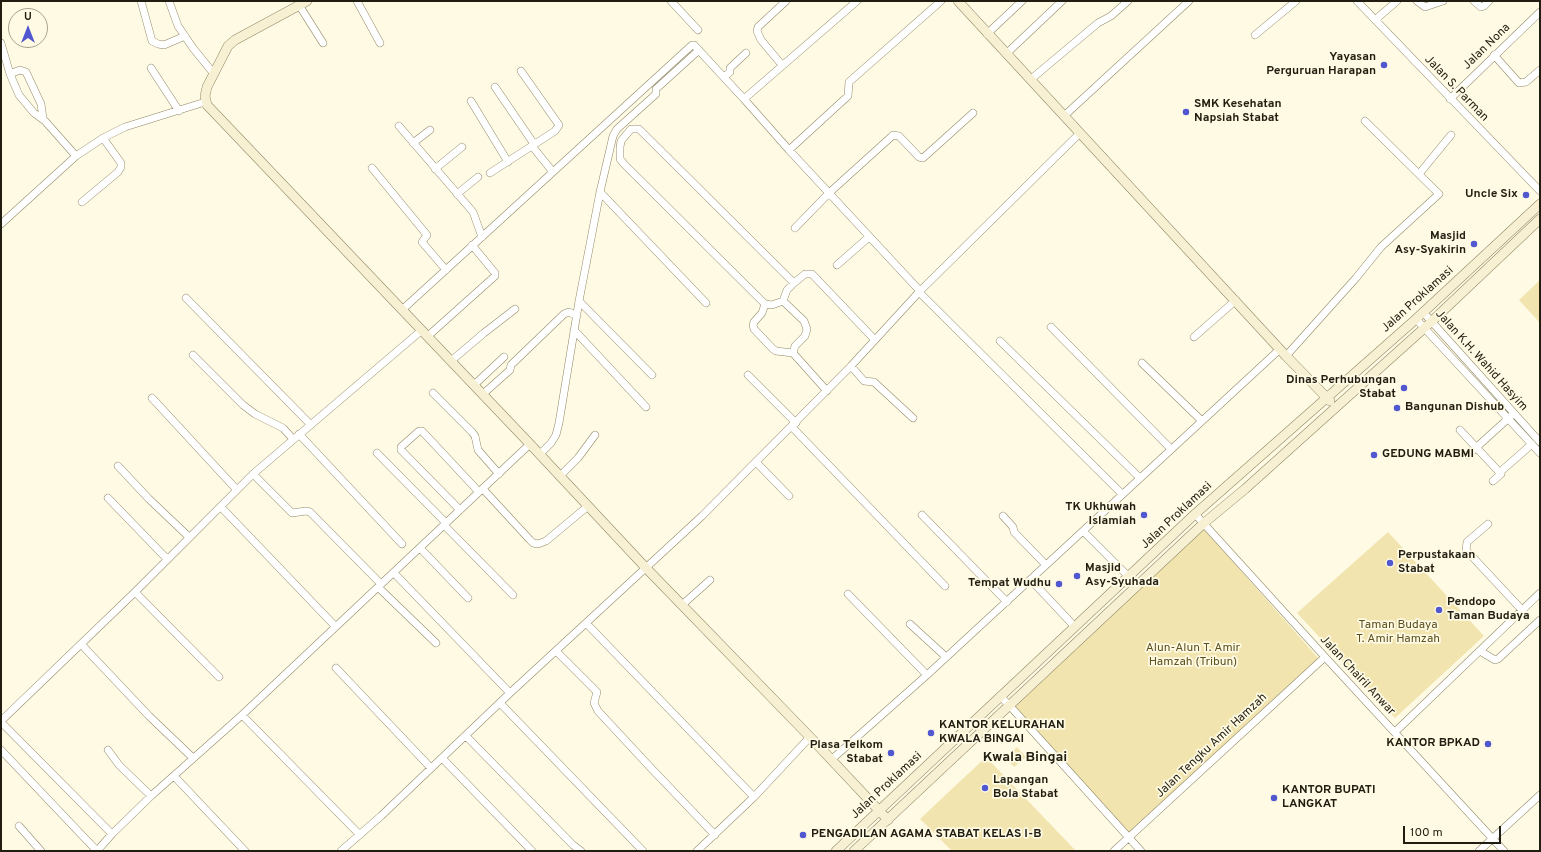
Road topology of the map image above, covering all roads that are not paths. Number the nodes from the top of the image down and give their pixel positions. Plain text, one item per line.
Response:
1 (141, 1) edge
2 (169, 1) edge
3 (357, 1) edge
4 (671, 1) edge
5 (786, 1) edge
6 (858, 1) edge
7 (941, 1) edge
8 (1022, 1) edge
9 (1062, 1) edge
10 (1128, 1) edge
11 (1189, 1) edge
12 (1296, 1) edge
13 (1357, 1) edge
14 (1397, 1) edge
15 (1417, 1) edge
16 (1443, 1) edge
17 (1474, 1) edge
18 (1490, 1) edge
19 (961, 2) edge
20 (303, 3) edge
21 (1540, 12) edge
22 (1375, 20) junction
23 (698, 30) dead end
24 (987, 34) junction
25 (1255, 35) dead end
26 (185, 36) junction
27 (380, 42) dead end
28 (1, 43) edge
29 (323, 43) dead end
30 (697, 48) junction
31 (746, 52) dead end
32 (1006, 54) junction
33 (1494, 56) junction
34 (782, 65) junction
35 (150, 68) dead end
36 (1540, 70) edge
37 (521, 71) dead end
38 (10, 74) junction
39 (214, 74) junction
40 (724, 77) junction
41 (1030, 80) junction
42 (496, 87) dead end
43 (744, 99) junction
44 (1450, 99) junction
45 (471, 101) dead end
46 (205, 102) junction
47 (179, 111) junction
48 (973, 113) dead end
49 (1064, 116) junction
50 (43, 119) junction
51 (1365, 121) dead end
52 (399, 126) dead end
53 (430, 130) dead end
54 (1080, 133) junction
55 (1451, 135) dead end
56 (103, 138) junction
57 (413, 143) junction
58 (533, 145) junction
59 (462, 147) dead end
60 (789, 150) junction
61 (76, 156) junction
62 (508, 162) junction
63 (372, 168) dead end
64 (435, 169) junction
65 (553, 172) junction
66 (490, 173) dead end
67 (1419, 174) junction
68 (478, 177) dead end
69 (1540, 191) edge
70 (600, 192) junction
71 (829, 193) junction
72 (457, 194) junction
73 (82, 202) dead end
74 (1540, 204) edge
75 (1540, 219) edge
76 (1, 224) edge
77 (795, 228) dead end
78 (482, 237) junction
79 (869, 237) junction
80 (472, 245) junction
81 (837, 265) dead end
82 (446, 270) junction
83 (794, 283) junction
84 (920, 292) junction
85 (186, 298) dead end
86 (1236, 300) junction
87 (579, 301) junction
88 (783, 302) junction
89 (706, 303) dead end
90 (765, 304) junction
91 (403, 309) junction
92 (515, 309) dead end
93 (1423, 312) junction
94 (573, 314) junction
95 (1416, 319) junction
96 (1428, 325) junction
97 (1050, 327) dead end
98 (574, 330) junction
99 (425, 333) junction
100 (1194, 337) dead end
101 (875, 340) junction
102 (1000, 341) dead end
103 (1283, 352) junction
104 (793, 353) junction
105 (193, 354) dead end
106 (504, 357) dead end
107 (451, 361) junction
108 (1142, 363) dead end
109 (851, 366) junction
110 (652, 375) dead end
111 (748, 375) dead end
112 (474, 385) junction
113 (827, 391) junction
114 (433, 393) dead end
115 (483, 394) junction
116 (152, 398) dead end
117 (1327, 398) junction
118 (646, 407) dead end
119 (1336, 407) junction
120 (1514, 413) junction
121 (913, 418) dead end
122 (1508, 419) junction
123 (1202, 421) junction
124 (310, 424) junction
125 (794, 425) junction
126 (1460, 430) dead end
127 (299, 434) junction
128 (595, 435) dead end
129 (293, 439) junction
130 (1540, 442) edge
131 (530, 444) junction
132 (1532, 444) junction
133 (1476, 448) junction
134 (1171, 449) junction
135 (377, 453) dead end
136 (1540, 453) edge
137 (540, 454) junction
138 (1468, 455) dead end
139 (756, 462) junction
140 (118, 466) dead end
141 (1499, 473) junction
142 (253, 474) junction
143 (498, 474) junction
144 (560, 476) junction
145 (1140, 478) junction
146 (1493, 481) dead end
147 (237, 490) junction
148 (481, 490) junction
149 (1122, 494) junction
150 (789, 496) dead end
151 (108, 498) dead end
152 (221, 506) junction
153 (588, 506) junction
154 (460, 510) junction
155 (1195, 514) junction
156 (922, 515) dead end
157 (1003, 516) dead end
158 (1204, 523) junction
159 (1488, 524) dead end
160 (447, 527) junction
161 (1083, 531) junction
162 (189, 538) junction
163 (402, 544) dead end
164 (423, 551) junction
165 (167, 559) junction
166 (1046, 565) junction
167 (646, 568) junction
168 (397, 576) junction
169 (1128, 577) junction
170 (710, 580) dead end
171 (1031, 580) junction
172 (945, 586) dead end
173 (381, 589) junction
174 (135, 592) junction
175 (848, 594) dead end
176 (1540, 594) edge
177 (513, 595) dead end
178 (468, 598) dead end
179 (1007, 602) junction
180 (682, 605) junction
181 (1522, 610) junction
182 (1540, 620) edge
183 (586, 623) junction
184 (910, 624) dead end
185 (335, 626) junction
186 (1075, 627) junction
187 (436, 643) dead end
188 (81, 644) junction
189 (556, 651) junction
190 (1480, 651) junction
191 (946, 657) junction
192 (1325, 657) junction
193 (336, 668) dead end
194 (927, 675) junction
195 (219, 677) dead end
196 (510, 693) junction
197 (1000, 696) junction
198 (500, 703) junction
199 (1009, 705) junction
200 (242, 714) junction
201 (1, 721) edge
202 (1395, 732) junction
203 (466, 736) junction
204 (810, 737) junction
205 (1, 750) edge
206 (108, 750) dead end
207 (193, 758) junction
208 (442, 758) junction
209 (831, 760) junction
210 (431, 768) junction
211 (174, 776) junction
212 (1540, 795) edge
213 (151, 796) junction
214 (754, 797) junction
215 (879, 810) junction
216 (888, 820) junction
217 (20, 826) dead end
218 (112, 834) junction
219 (360, 835) junction
220 (715, 835) junction
221 (1128, 838) junction
222 (1492, 838) junction
223 (41, 851) edge
224 (97, 851) edge
225 (245, 851) edge
226 (341, 851) edge
227 (532, 851) edge
228 (581, 851) edge
229 (643, 851) edge
230 (697, 851) edge
231 (836, 851) edge
232 (854, 851) edge
233 (1114, 851) edge
234 (1141, 851) edge
235 (1479, 851) edge
236 (1504, 851) edge

1 - 26 street
2 - 26 street
3 - 27 street
4 - 23 street
5 - 34 street
6 - 34 street
7 - 60 street
8 - 24 street
9 - 32 street
10 - 41 street
11 - 49 street
12 - 25 street
13 - 22 street, Jalan S. Parman
14 - 22 street
15 - 16 street
17 - 18 street
19 - 24 street
20 - 29 street
20 - 39 street
21 - 33 street, Jalan Nona
22 - 44 street, Jalan S. Parman
24 - 32 street
26 - 39 street
28 - 38 street
30 - 40 street
30 - 65 street
30 - 70 street
31 - 40 street
32 - 41 street
33 - 36 street
33 - 44 street, Jalan Nona
34 - 43 street
35 - 47 street
37 - 58 street
38 - 50 street
38 - 50 street
39 - 46 street
40 - 43 street
41 - 49 street
42 - 58 street
43 - 60 street
44 - 69 street, Jalan S. Parman
45 - 62 street
46 - 47 street
46 - 91 street
47 - 56 street
48 - 71 street
49 - 54 street
50 - 61 street
51 - 67 street
52 - 57 street
53 - 57 street
54 - 84 street
54 - 86 street
55 - 67 street
56 - 61 street
56 - 73 street
57 - 64 street
58 - 62 street
58 - 65 street
59 - 64 street
60 - 71 street
61 - 76 street
62 - 66 street
63 - 82 street
64 - 72 street
65 - 78 street
67 - 103 street
68 - 72 street
70 - 87 street
70 - 89 street
71 - 77 street
71 - 79 street
72 - 78 street
74 - 93 street, Jalan Proklamasi
75 - 96 street, Jalan Proklamasi
78 - 80 street
79 - 81 street
79 - 84 street
80 - 82 street
80 - 99 street
82 - 91 street
83 - 88 street
83 - 90 street
83 - 101 street
84 - 101 street
84 - 149 street
85 - 124 street
86 - 100 street
86 - 103 street
87 - 94 street
87 - 110 street
88 - 90 street
88 - 104 street
90 - 104 street
91 - 99 street
92 - 107 street
93 - 95 street, Jalan Proklamasi
93 - 96 street, Jalan K.H. Wahid Hasyim
94 - 98 street
94 - 115 street
95 - 96 street, Jalan K.H. Wahid Hasyim
95 - 117 street, Jalan Proklamasi
96 - 119 street, Jalan Proklamasi
96 - 120 street, Jalan K.H. Wahid Hasyim
96 - 122 street, Jalan K.H. Wahid Hasyim
97 - 134 street
98 - 118 street
98 - 137 street
99 - 107 street
99 - 124 street
101 - 109 street
102 - 145 street
103 - 117 street
103 - 123 street
104 - 113 street
105 - 129 street
106 - 112 street
107 - 112 street
108 - 123 street
109 - 113 street
109 - 121 street
111 - 125 street
112 - 115 street
113 - 125 street
114 - 143 street
115 - 131 street
116 - 147 street
117 - 119 street
117 - 155 street, Jalan Proklamasi
119 - 158 street, Jalan Proklamasi
120 - 122 street
120 - 130 street, Jalan K.H. Wahid Hasyim
122 - 132 street, Jalan K.H. Wahid Hasyim
122 - 133 street
123 - 134 street
124 - 127 street
125 - 139 street
125 - 172 street
126 - 133 street
127 - 129 street
127 - 163 street
128 - 144 street
129 - 142 street
131 - 137 street
131 - 143 street
132 - 136 street, Jalan K.H. Wahid Hasyim
132 - 141 street
133 - 138 street
133 - 141 street
134 - 145 street
135 - 160 street
137 - 144 street
139 - 150 street
139 - 167 street
140 - 162 street
141 - 146 street
142 - 147 street
142 - 173 street
143 - 148 street
144 - 153 street
145 - 149 street
147 - 152 street
148 - 153 street
148 - 154 street
148 - 154 street
149 - 161 street
151 - 165 street
152 - 162 street
152 - 185 street
153 - 167 street
154 - 160 street
155 - 158 street, Jalan Chairil Anwar
155 - 169 street, Jalan Proklamasi
156 - 179 street
157 - 166 street
158 - 192 street, Jalan Chairil Anwar
158 - 199 street, Jalan Proklamasi
159 - 181 street
160 - 164 street
160 - 177 street
161 - 166 street
161 - 169 street
162 - 165 street
164 - 168 street
164 - 178 street
165 - 174 street
166 - 171 street
167 - 180 street
167 - 183 street
168 - 173 street
168 - 196 street
169 - 186 street, Jalan Proklamasi
170 - 180 street
171 - 179 street
171 - 186 street
173 - 185 street
173 - 187 street
174 - 188 street
174 - 195 street
175 - 194 street
176 - 181 street
179 - 191 street
180 - 204 street
181 - 190 street
182 - 190 street
183 - 189 street
183 - 214 street
184 - 191 street
185 - 200 street
186 - 197 street, Jalan Proklamasi
188 - 201 street
188 - 207 street
189 - 196 street
189 - 220 street
190 - 202 street
191 - 194 street
192 - 202 street, Jalan Chairil Anwar
192 - 221 street, Jalan Tengku Amir Hamzah
193 - 210 street
194 - 209 street
196 - 198 street
197 - 199 street
197 - 215 street, Jalan Proklamasi
198 - 203 street
198 - 229 street
199 - 216 street, Jalan Proklamasi
199 - 221 street
200 - 207 street
200 - 219 street
201 - 218 street
202 - 222 street, Jalan Chairil Anwar
203 - 208 street
203 - 228 street
204 - 209 street
204 - 214 street
205 - 224 street
206 - 213 street
207 - 211 street
208 - 210 street
208 - 227 street
209 - 215 street
210 - 219 street
211 - 213 street
211 - 225 street
212 - 222 street
213 - 218 street
214 - 220 street
215 - 216 street
215 - 231 street, Jalan Proklamasi
216 - 232 street, Jalan Proklamasi
217 - 223 street
218 - 224 street
219 - 226 street
220 - 230 street
221 - 233 street, Jalan Tengku Amir Hamzah
221 - 234 street
222 - 235 street
222 - 236 street, Jalan Chairil Anwar

